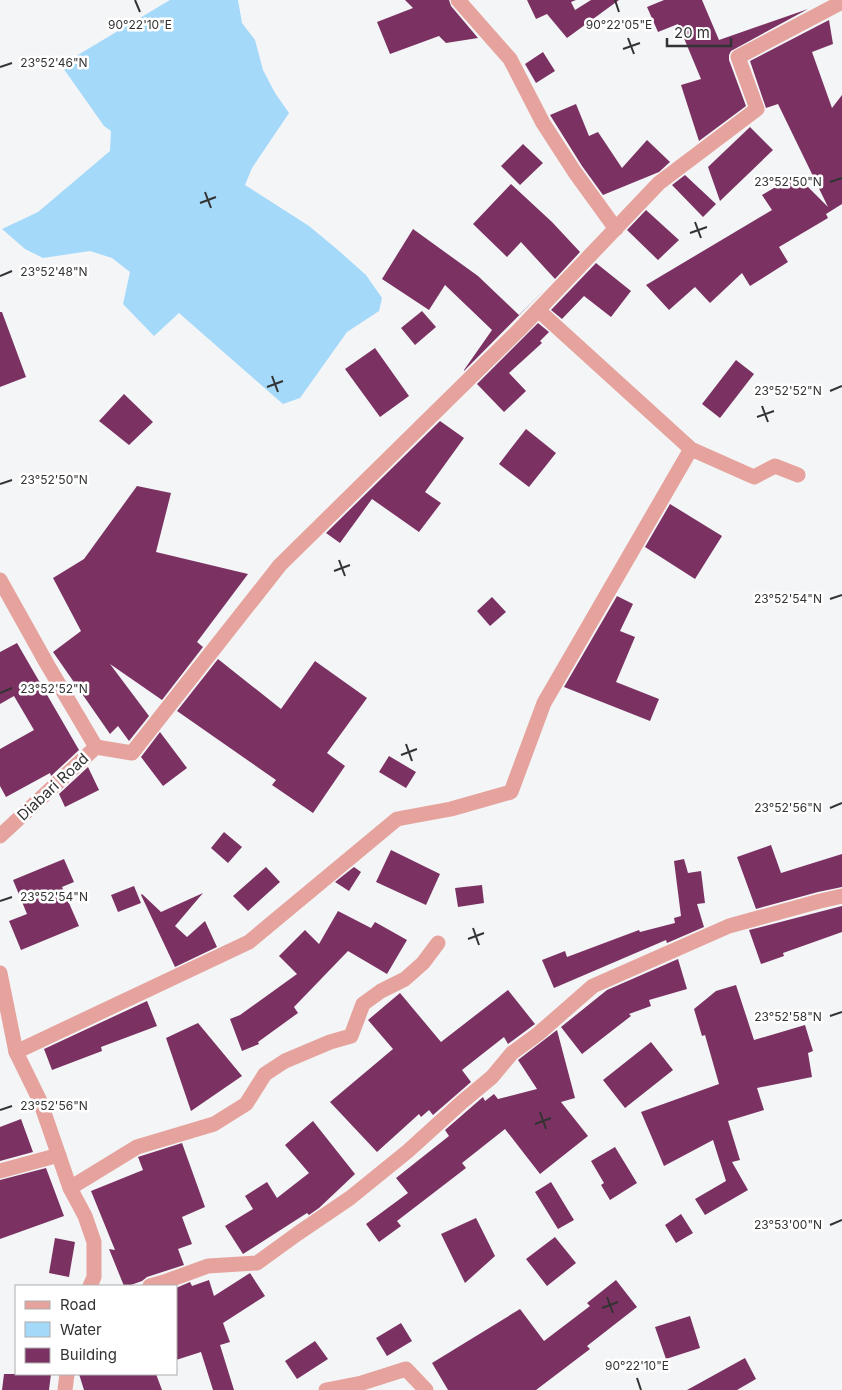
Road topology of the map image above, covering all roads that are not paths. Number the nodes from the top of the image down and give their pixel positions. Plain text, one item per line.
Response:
1 (458, 0) edge
2 (842, 2) edge
3 (616, 229) junction
4 (538, 310) junction
5 (691, 449) junction
6 (798, 476) dead end
7 (0, 580) edge
8 (96, 748) junction
9 (0, 836) edge
10 (842, 896) edge
11 (438, 943) dead end
12 (0, 973) edge
13 (16, 1052) junction
14 (59, 1155) junction
15 (0, 1171) edge
16 (70, 1188) junction
17 (90, 1285) edge
18 (154, 1285) edge
19 (67, 1375) edge
20 (65, 1390) edge
21 (326, 1390) edge
22 (426, 1390) edge

1 - 3 street
2 - 3 street
3 - 4 street
4 - 5 street
4 - 8 street
5 - 6 street
5 - 13 street
7 - 8 street, Diabari Road
8 - 9 street, Diabari Road
10 - 18 street
11 - 16 street
12 - 13 street
13 - 14 street
14 - 15 street
14 - 16 street
16 - 17 street
19 - 20 street
21 - 22 street

